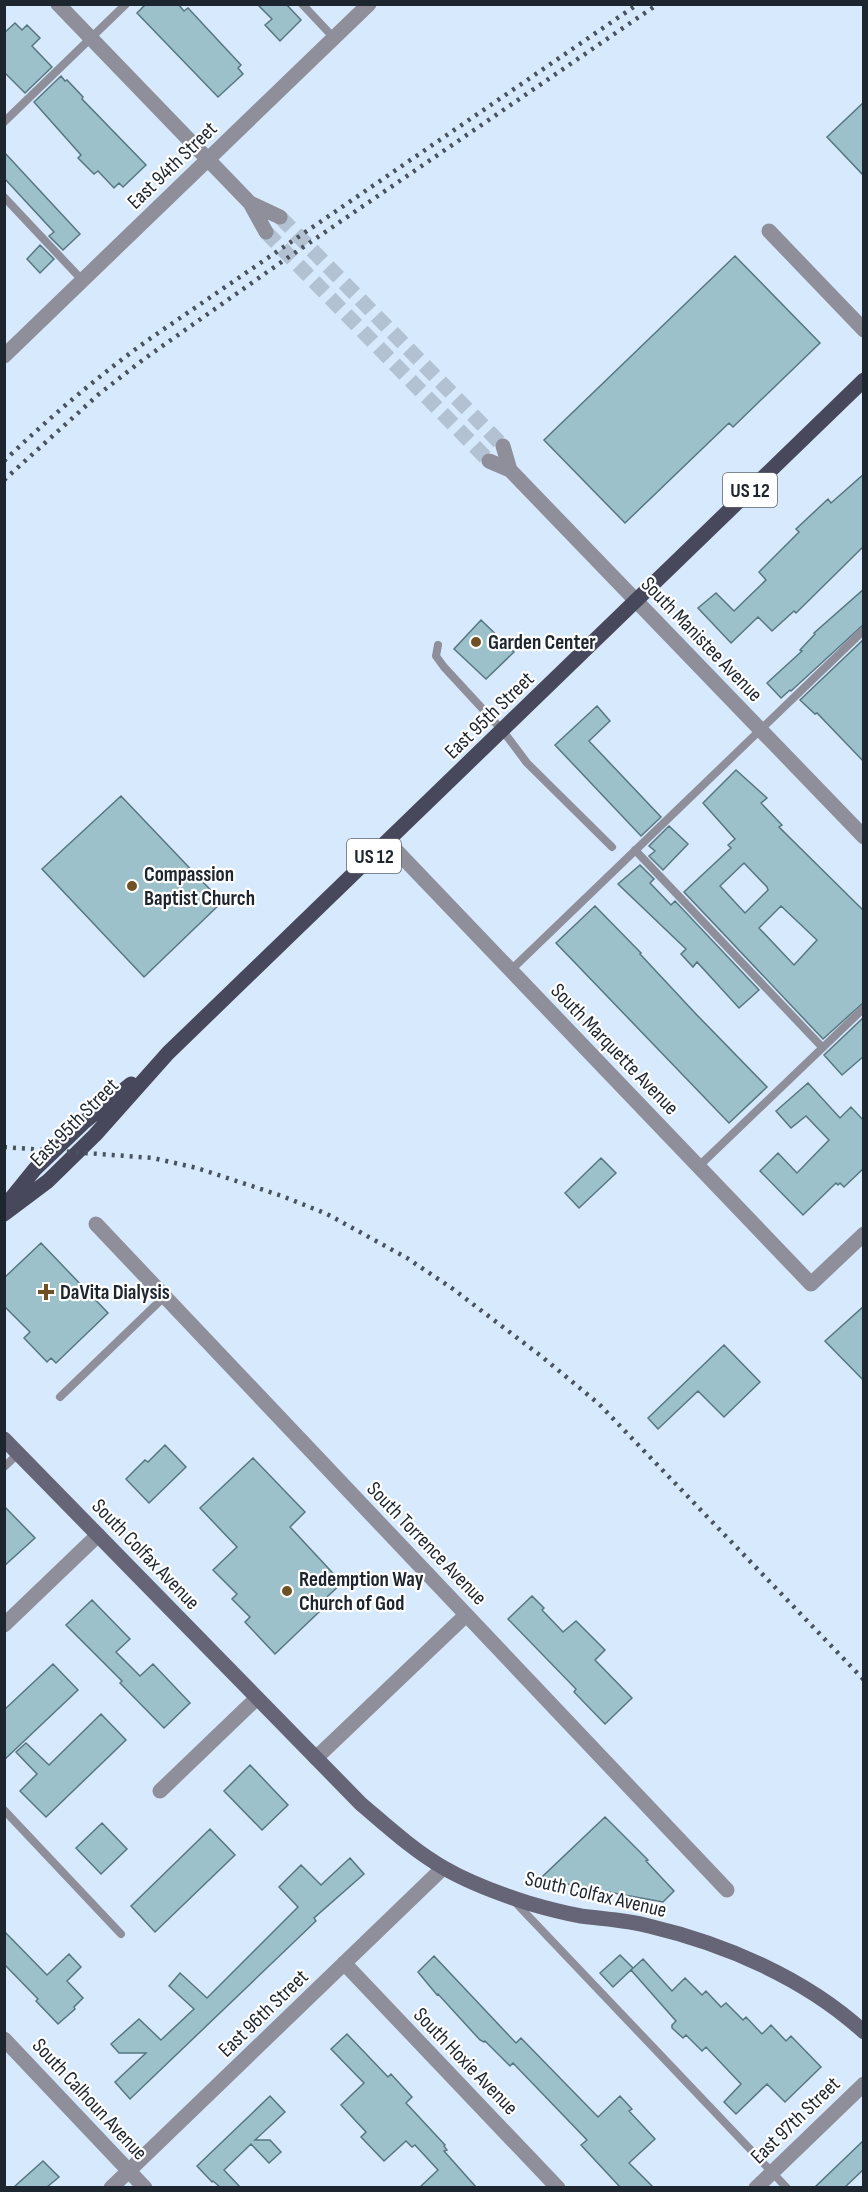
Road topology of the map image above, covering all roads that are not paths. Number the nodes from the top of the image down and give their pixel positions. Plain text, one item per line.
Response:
1 (58, 4) edge
2 (126, 4) edge
3 (302, 4) edge
4 (369, 4) edge
5 (334, 38) junction
6 (91, 39) junction
7 (4, 122) edge
8 (208, 160) junction
9 (4, 197) edge
10 (250, 203) junction
11 (280, 217) tunnel mouth
12 (769, 231) dead end
13 (266, 232) tunnel mouth
14 (83, 280) junction
15 (864, 330) edge
16 (4, 356) edge
17 (864, 380) edge
18 (503, 446) tunnel mouth
19 (489, 461) tunnel mouth
20 (510, 470) junction
21 (637, 600) junction
22 (864, 630) edge
23 (438, 645) dead end
24 (760, 729) junction
25 (503, 731) junction
26 (864, 837) edge
27 (388, 842) junction
28 (612, 846) dead end
29 (635, 850) junction
30 (511, 970) junction
31 (864, 1008) edge
32 (822, 1047) junction
33 (168, 1053) junction
34 (699, 1166) junction
35 (4, 1206) edge
36 (4, 1214) edge
37 (96, 1224) dead end
38 (864, 1234) edge
39 (164, 1297) junction
40 (60, 1397) dead end
41 (4, 1438) edge
42 (19, 1453) junction
43 (4, 1467) edge
44 (98, 1534) junction
45 (466, 1615) junction
46 (4, 1625) edge
47 (258, 1698) junction
48 (316, 1758) junction
49 (160, 1791) dead end
50 (4, 1810) edge
51 (443, 1868) junction
52 (727, 1890) dead end
53 (509, 1896) junction
54 (121, 1934) dead end
55 (344, 1963) junction
56 (864, 2032) edge
57 (4, 2039) edge
58 (864, 2084) edge
59 (129, 2171) junction
60 (772, 2172) junction
61 (111, 2187) edge
62 (145, 2187) edge
63 (558, 2187) edge
64 (756, 2187) edge
65 (787, 2187) edge

1 - 6 street
2 - 6 lane
3 - 5 lane
4 - 5 street, East 94th Street
5 - 8 street, East 94th Street
6 - 7 lane
6 - 8 street
8 - 10 street
8 - 14 street, East 94th Street
9 - 14 lane
10 - 11 street
10 - 13 street
12 - 15 street
14 - 16 street, East 94th Street
17 - 21 main road, East 95th Street / US 12
18 - 20 street, South Manistee Avenue
19 - 20 street, South Manistee Avenue
20 - 21 street, South Manistee Avenue
21 - 24 street, South Manistee Avenue
21 - 25 main road, East 95th Street / US 12
22 - 24 lane
23 - 25 lane
24 - 26 street, South Manistee Avenue
24 - 29 lane
25 - 27 main road, East 95th Street / US 12
25 - 28 lane
27 - 30 street, South Marquette Avenue
27 - 33 main road, East 95th Street / US 12
29 - 30 lane
29 - 32 lane
30 - 34 street, South Marquette Avenue
31 - 32 lane
32 - 34 lane
33 - 35 main road, East 95th Street / US 12
33 - 36 main road, East 95th Street / US 12
34 - 38 street, South Marquette Avenue
37 - 39 street, South Torrence Avenue
39 - 40 lane
39 - 45 street, South Torrence Avenue
41 - 42 main road, South Colfax Avenue
42 - 43 lane
42 - 44 main road, South Colfax Avenue
44 - 46 street
44 - 47 main road, South Colfax Avenue
45 - 48 street
45 - 52 street, South Torrence Avenue
47 - 48 main road, South Colfax Avenue
47 - 49 street
48 - 51 main road, South Colfax Avenue
50 - 54 lane
51 - 53 main road, South Colfax Avenue
51 - 55 street, East 96th Street
53 - 56 main road, South Colfax Avenue
53 - 60 lane
55 - 59 street, East 96th Street
55 - 63 street, South Hoxie Avenue
57 - 59 street, South Calhoun Avenue
58 - 60 street, East 97th Street
59 - 61 street, East 96th Street
59 - 62 street, South Calhoun Avenue
60 - 64 street, East 97th Street
60 - 65 lane

